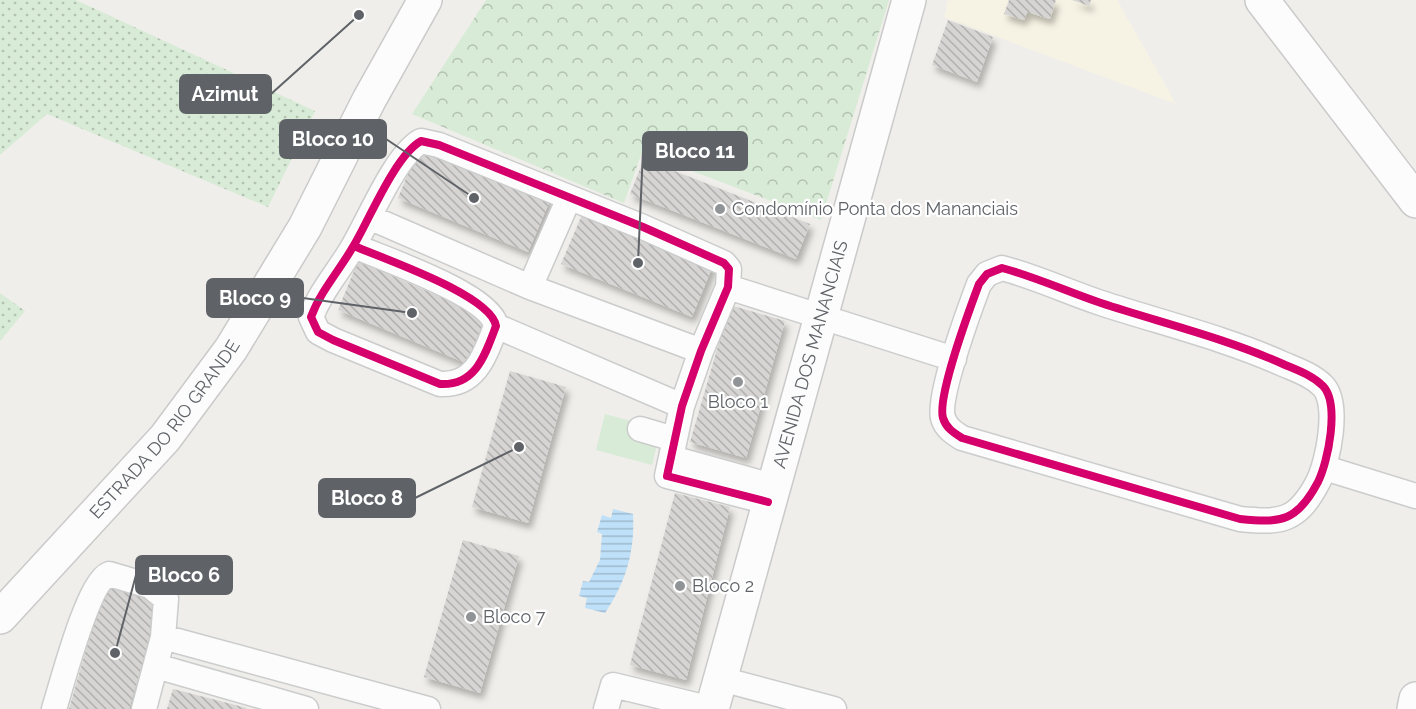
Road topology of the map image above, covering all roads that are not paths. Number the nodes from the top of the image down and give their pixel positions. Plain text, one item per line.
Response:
1 (426, 0) edge
2 (909, 0) edge
3 (1262, 0) edge
4 (569, 198) junction
5 (1416, 201) edge
6 (369, 217) junction
7 (354, 246) junction
8 (530, 286) junction
9 (728, 287) junction
10 (820, 316) junction
11 (496, 326) junction
12 (701, 351) junction
13 (954, 359) junction
14 (682, 406) junction
15 (640, 429) dead end
16 (671, 458) junction
17 (1325, 468) junction
18 (770, 494) junction
19 (1416, 496) edge
20 (0, 617) edge
21 (163, 638) junction
22 (156, 666) junction
23 (609, 698) edge
24 (715, 699) edge
25 (1416, 699) edge
26 (54, 709) edge
27 (144, 709) edge
28 (306, 709) edge
29 (428, 709) edge
30 (643, 709) edge
31 (834, 709) edge
32 (1414, 709) edge

1 - 20 main road, ESTRADA DO RIO GRANDE
2 - 10 main road, AVENIDA DOS MANANCIAIS
3 - 5 main road
4 - 6 street
4 - 8 street
4 - 9 street
6 - 7 street
6 - 8 street
7 - 11 street
7 - 11 street
8 - 12 street
9 - 10 street
9 - 12 street
10 - 13 street
10 - 18 main road, AVENIDA DOS MANANCIAIS
11 - 14 street
12 - 14 street
13 - 17 street
13 - 17 street
14 - 16 street
15 - 16 street
16 - 18 street
17 - 19 street
18 - 24 main road, AVENIDA DOS MANANCIAIS
21 - 22 street
21 - 26 street
21 - 29 street
22 - 27 street
22 - 28 street
23 - 24 street
23 - 30 street
24 - 31 street
25 - 32 main road

